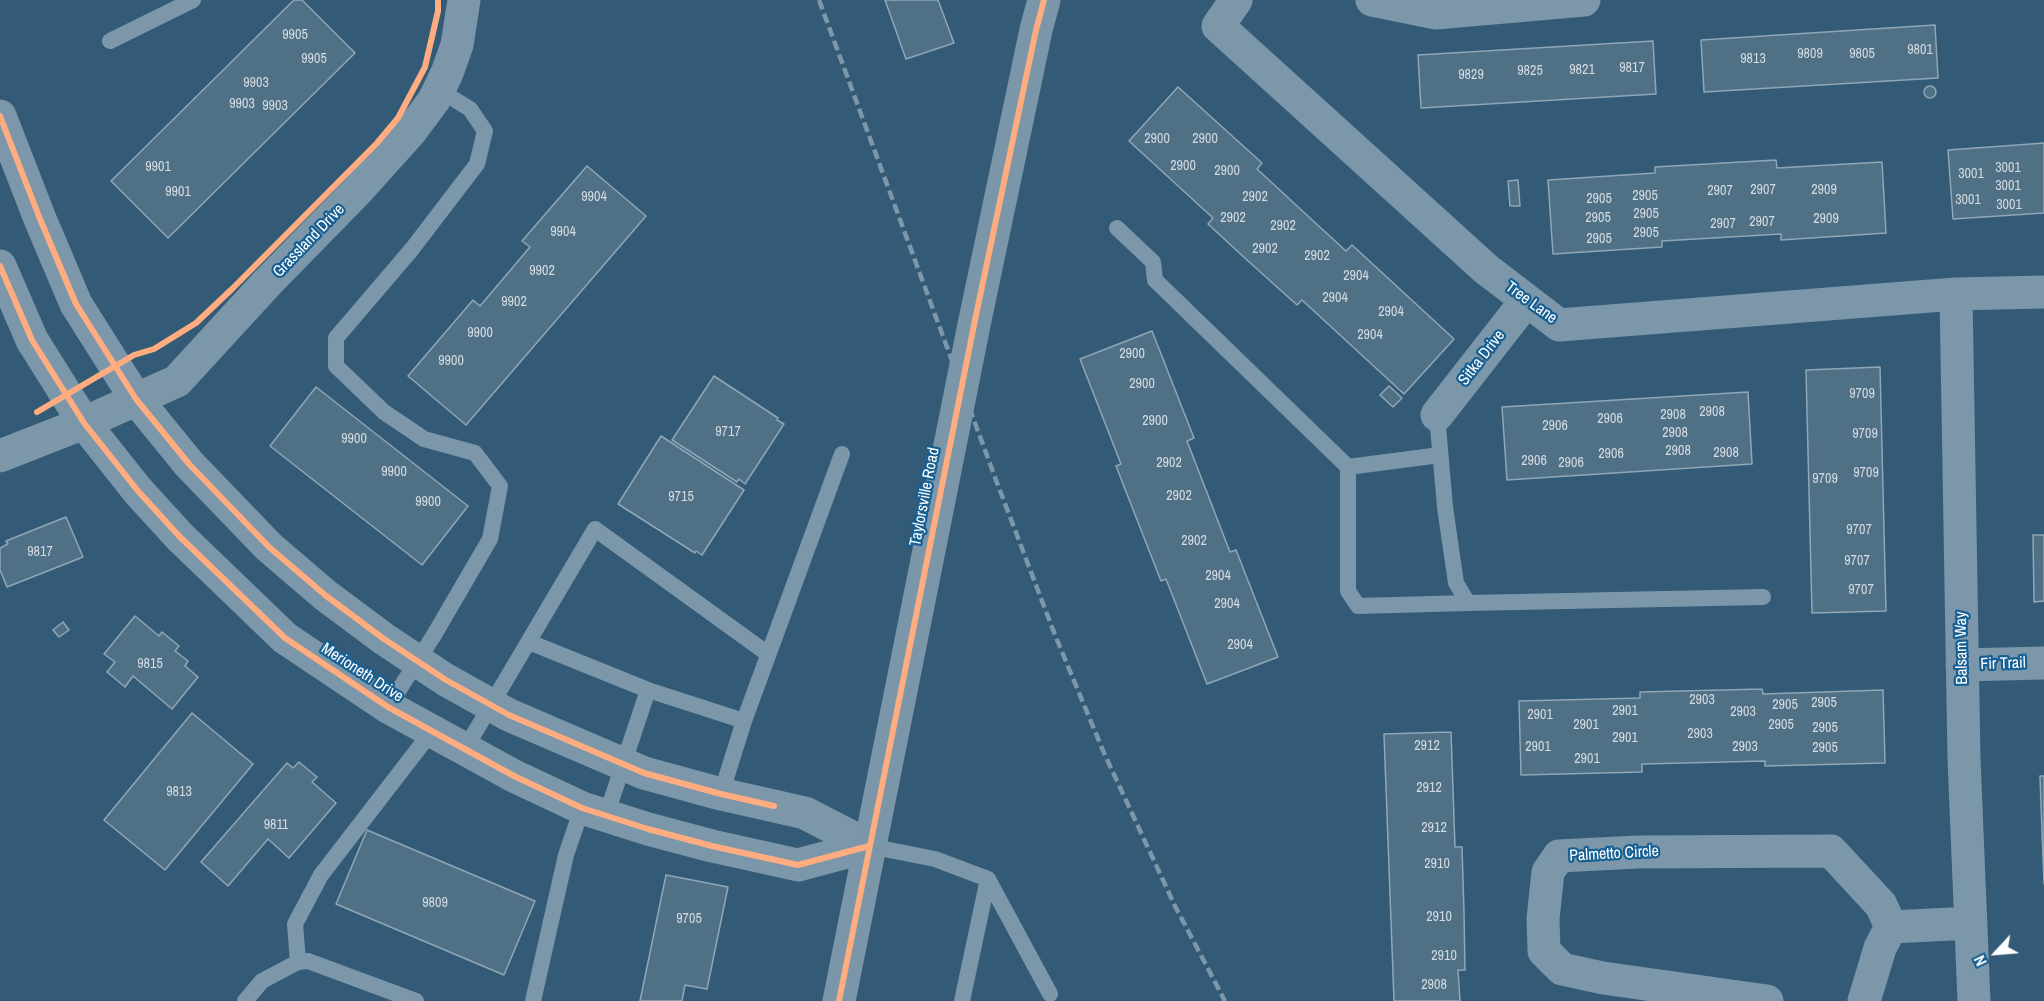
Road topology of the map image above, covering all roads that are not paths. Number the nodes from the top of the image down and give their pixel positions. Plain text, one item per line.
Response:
1 (193, 0) edge
2 (464, 0) edge
3 (1044, 0) edge
4 (1236, 0) edge
5 (1372, 0) edge
6 (1584, 0) edge
7 (110, 41) dead end
8 (439, 90) junction
9 (0, 116) edge
10 (1117, 228) dead end
11 (0, 266) edge
12 (2044, 292) edge
13 (1956, 294) junction
14 (1526, 301) junction
15 (136, 399) junction
16 (1437, 415) joint
17 (84, 423) junction
18 (842, 454) dead end
19 (1440, 455) junction
20 (0, 456) edge
21 (1348, 467) junction
22 (1763, 597) dead end
23 (1468, 603) junction
24 (529, 642) junction
25 (768, 654) junction
26 (417, 661) junction
27 (2044, 663) edge
28 (1962, 665) junction
29 (648, 690) junction
30 (491, 705) junction
31 (388, 708) junction
32 (744, 721) junction
33 (432, 731) junction
34 (465, 749) junction
35 (623, 764) junction
36 (721, 794) junction
37 (594, 812) junction
38 (869, 846) junction
39 (988, 879) junction
40 (1971, 923) junction
41 (1891, 927) junction
42 (298, 962) junction
43 (1050, 994) dead end
44 (245, 1001) edge
45 (416, 1001) edge
46 (533, 1001) edge
47 (838, 1001) edge
48 (962, 1001) edge
49 (1767, 1001) edge
50 (1864, 1001) edge
51 (1974, 1001) edge

1 - 7 lane
2 - 8 street, Grassland Drive
3 - 38 main road, Taylorsville Road
4 - 14 street, Tree Lane
5 - 6 street
8 - 15 street, Grassland Drive
8 - 26 lane
9 - 15 street
10 - 21 lane
11 - 17 street, Merioneth Drive
12 - 13 street, Tree Lane
13 - 14 street, Tree Lane
13 - 28 street, Balsam Way
14 - 16 street, Sitka Drive
15 - 17 street, Grassland Drive
15 - 26 street
16 - 19 lane
17 - 20 street, Grassland Drive
17 - 31 street, Merioneth Drive
18 - 25 lane
19 - 21 lane
19 - 23 lane
21 - 23 lane
22 - 23 lane
24 - 25 lane
24 - 29 lane
24 - 30 lane
25 - 32 lane
26 - 30 street
26 - 31 lane
27 - 28 street, Fir Trail
28 - 40 street, Balsam Way
29 - 32 lane
29 - 35 lane
30 - 34 lane
30 - 35 street
31 - 33 street, Merioneth Drive
32 - 36 lane
33 - 34 street, Merioneth Drive
33 - 42 lane
34 - 37 street, Merioneth Drive
35 - 36 street
35 - 37 lane
36 - 38 street
37 - 38 street, Merioneth Drive
37 - 46 lane
38 - 39 lane
38 - 47 main road, Taylorsville Road
39 - 43 lane
39 - 48 lane
40 - 41 street
40 - 51 street, Balsam Way
41 - 49 street, Palmetto Circle
41 - 50 street
42 - 44 lane
42 - 45 lane

